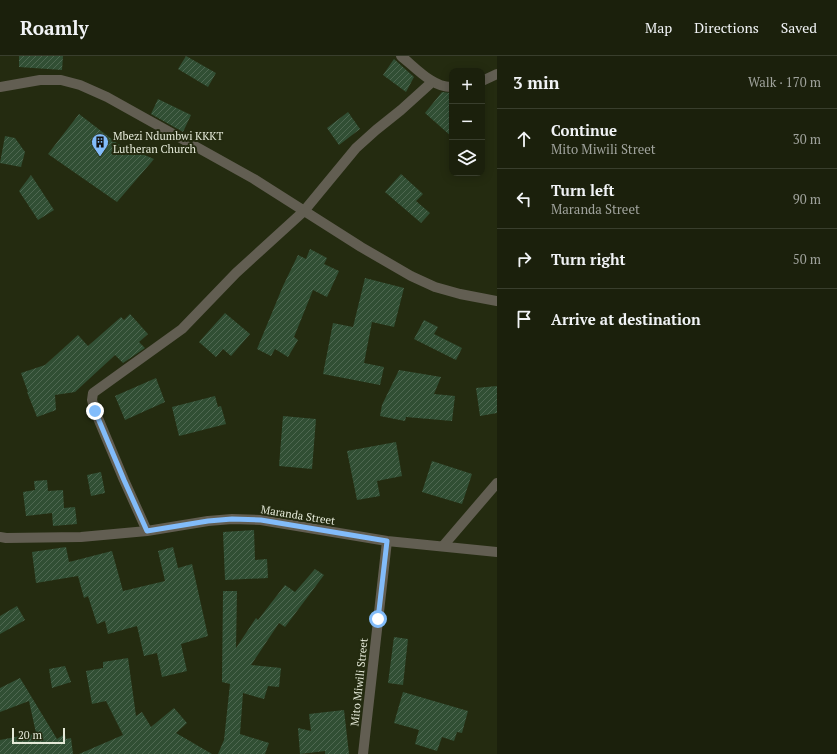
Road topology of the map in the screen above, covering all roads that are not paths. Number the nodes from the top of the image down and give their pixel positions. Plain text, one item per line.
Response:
1 (401, 56) edge
2 (497, 74) edge
3 (485, 80) edge
4 (432, 82) junction
5 (0, 87) edge
6 (449, 87) edge
7 (304, 210) junction
8 (497, 301) edge
9 (497, 483) edge
10 (147, 531) junction
11 (0, 537) edge
12 (387, 541) junction
13 (443, 546) junction
14 (497, 552) edge
15 (363, 754) edge

1 - 4 street
2 - 3 street
4 - 6 street
4 - 7 street
5 - 7 street
7 - 8 street
7 - 10 street
9 - 13 street
10 - 11 street, Maranda Street
10 - 12 street, Maranda Street
12 - 13 street, Maranda Street
12 - 15 street, Mito Miwili Street
13 - 14 street, Maranda Street

